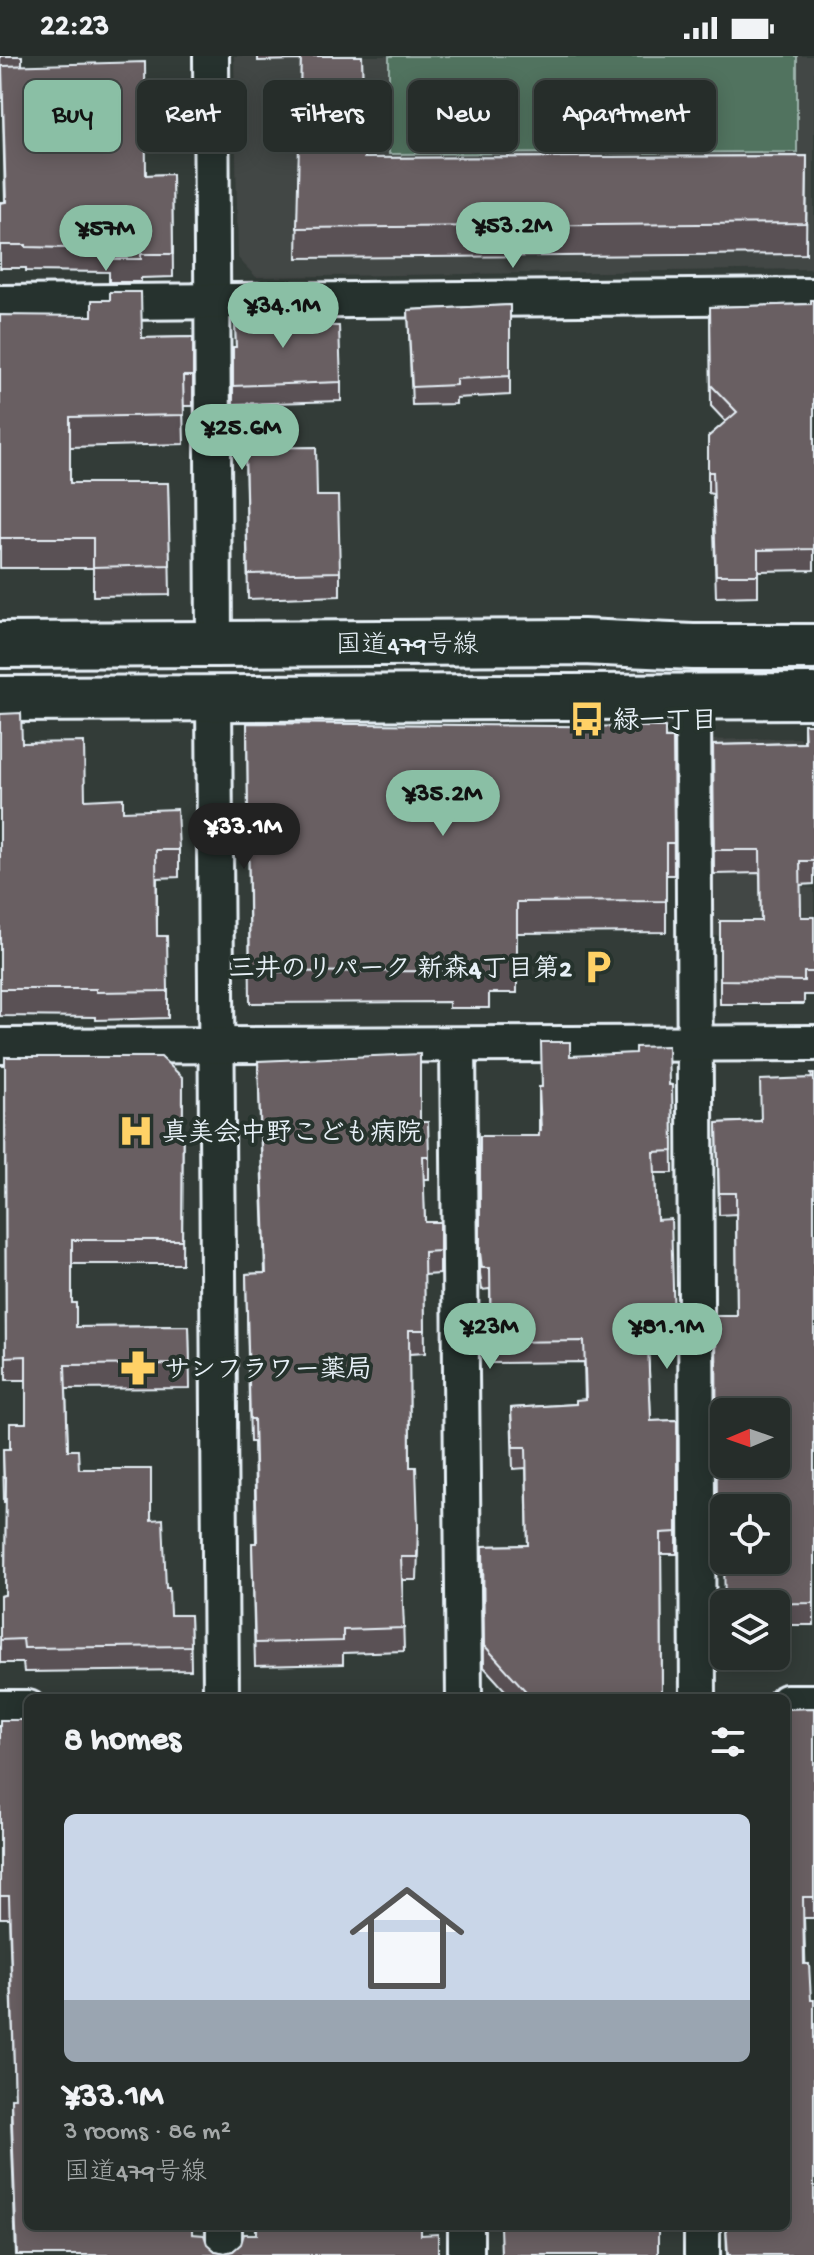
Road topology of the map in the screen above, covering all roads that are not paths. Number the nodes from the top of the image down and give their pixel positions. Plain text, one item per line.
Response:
1 (211, 56) edge
2 (814, 296) edge
3 (212, 301) junction
4 (0, 303) edge
5 (214, 644) junction
6 (0, 645) edge
7 (814, 647) edge
8 (814, 696) edge
9 (693, 697) junction
10 (214, 698) junction
11 (0, 699) edge
12 (814, 1043) edge
13 (216, 1044) junction
14 (695, 1044) junction
15 (458, 1045) junction
16 (0, 1046) edge
17 (221, 1694) edge
18 (464, 1694) edge
19 (698, 1694) edge
20 (790, 1702) edge
21 (814, 1702) edge
22 (0, 1708) edge
23 (24, 1708) edge
24 (224, 2230) edge
25 (466, 2230) edge
26 (702, 2230) edge
27 (224, 2255) edge
28 (466, 2255) edge
29 (702, 2255) edge

1 - 3 street
2 - 3 street
3 - 4 street
3 - 5 street
5 - 6 highway, 国道479号線
5 - 7 highway, 国道479号線
8 - 9 highway, 国道479号線
9 - 10 highway, 国道479号線
9 - 14 street
10 - 11 highway, 国道479号線
10 - 13 street
12 - 14 street
13 - 15 street
13 - 16 street
13 - 17 street
14 - 15 street
14 - 19 street
15 - 18 street
20 - 21 street
22 - 23 street
24 - 27 street
25 - 28 street
26 - 29 street

